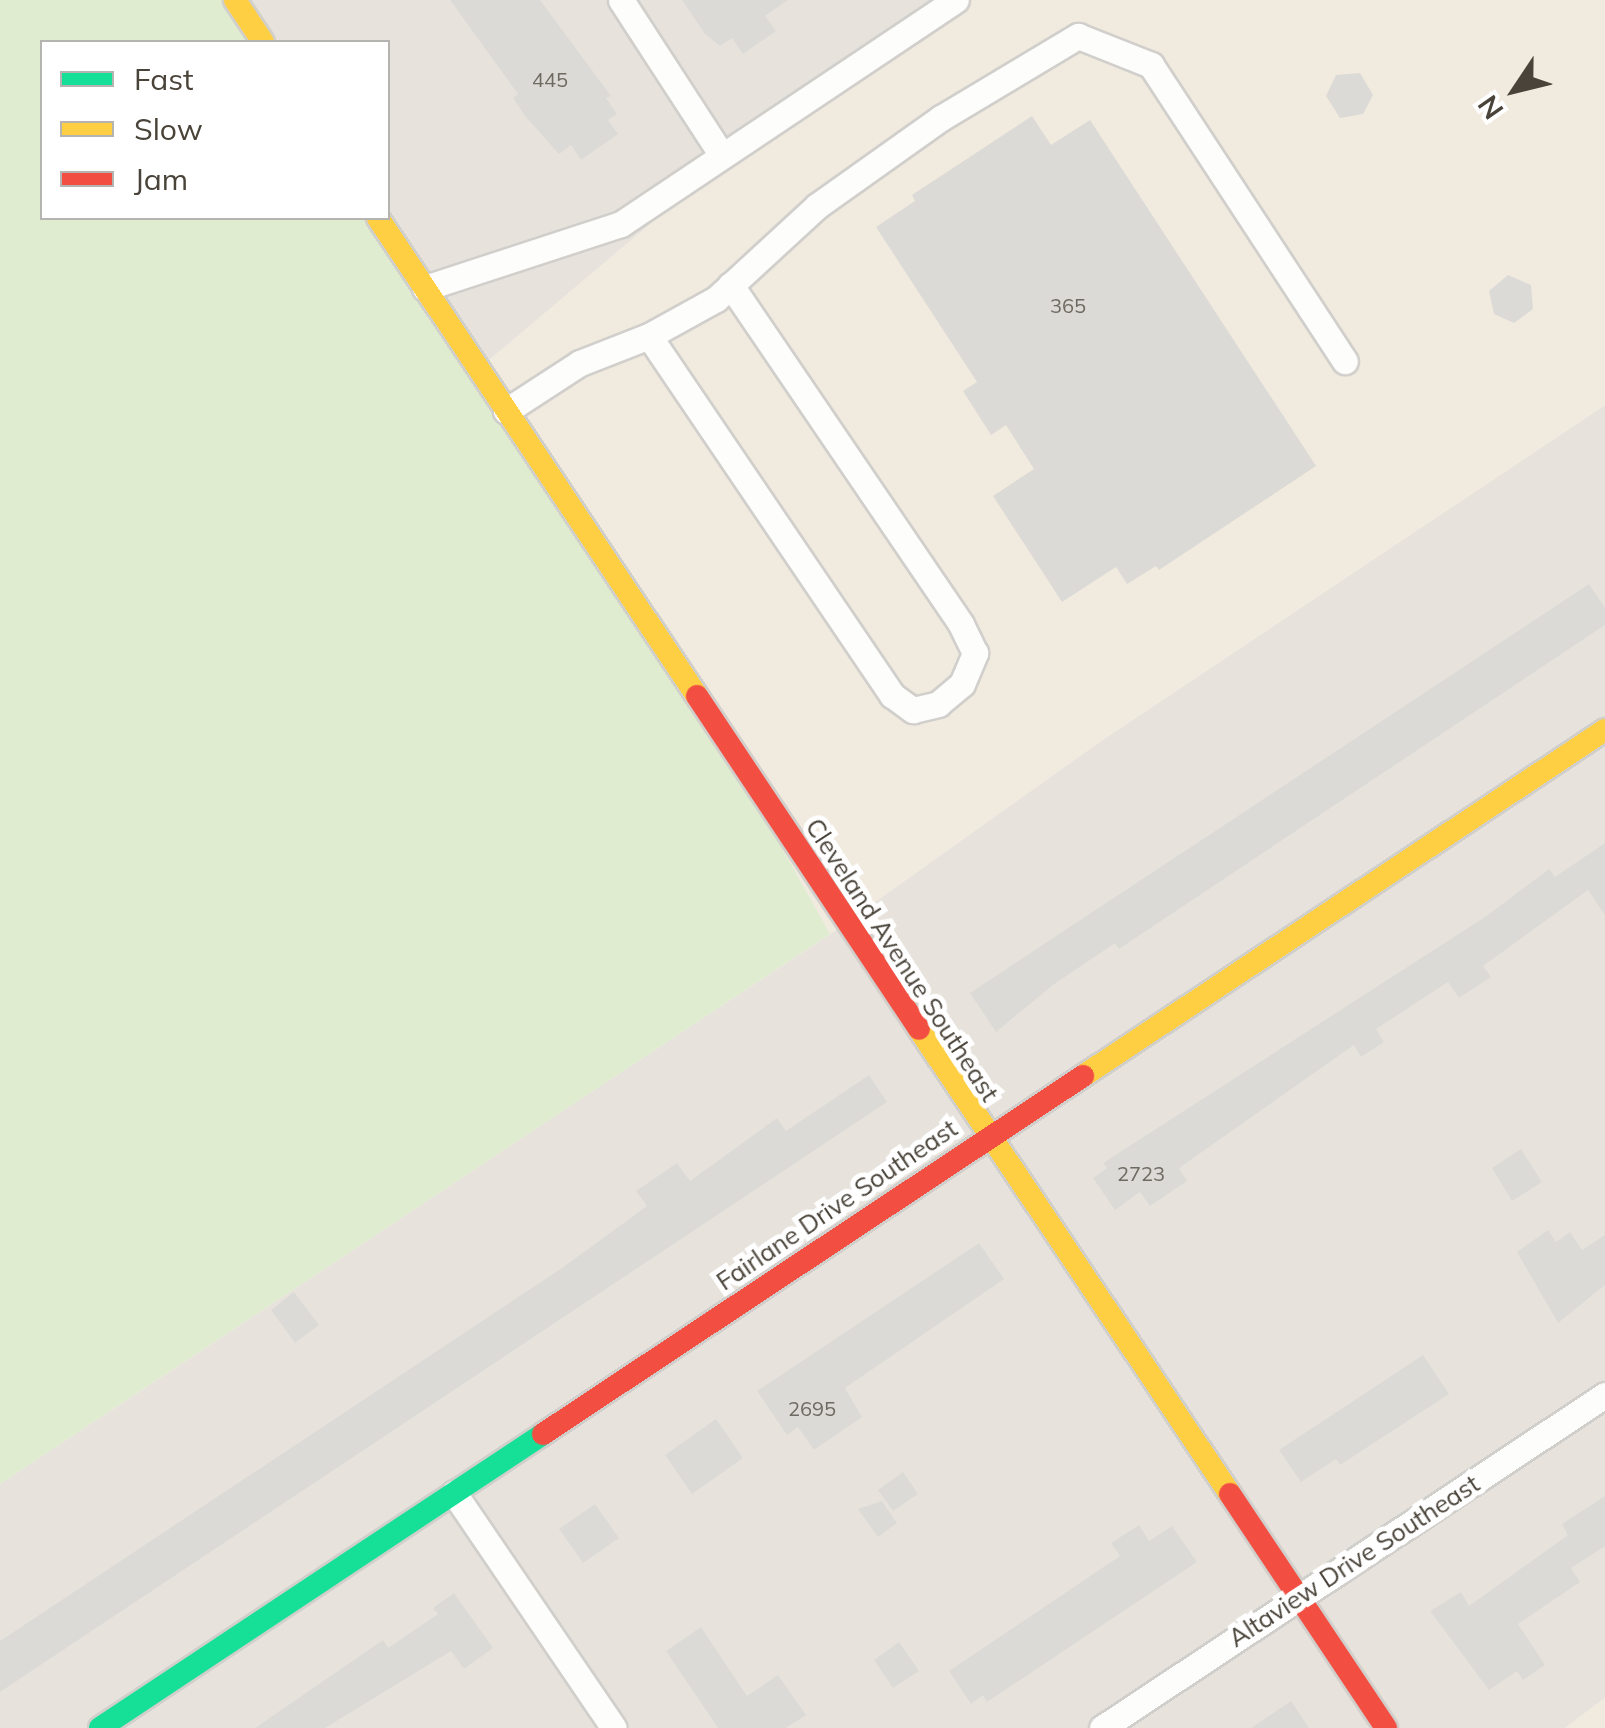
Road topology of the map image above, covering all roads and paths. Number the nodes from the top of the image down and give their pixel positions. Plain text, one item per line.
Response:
1 (234, 0) edge
2 (621, 0) edge
3 (956, 0) edge
4 (262, 40) edge
5 (721, 154) junction
6 (379, 220) edge
7 (731, 285) junction
8 (425, 288) junction
9 (649, 336) junction
10 (1345, 360) dead end
11 (506, 412) junction
12 (1605, 730) edge
13 (987, 1138) junction
14 (1605, 1395) edge
15 (454, 1494) junction
16 (1298, 1598) junction
17 (100, 1728) edge
18 (614, 1728) edge
19 (1102, 1728) edge
20 (1386, 1728) edge

1 - 4 main road
2 - 5 street
3 - 5 street
5 - 8 street
6 - 8 main road, Cleveland Avenue Southeast
7 - 9 street
7 - 9 street
7 - 10 street
8 - 11 main road, Cleveland Avenue Southeast
9 - 11 street
11 - 13 main road, Cleveland Avenue Southeast
12 - 13 main road, Fairlane Drive Southeast
13 - 15 main road, Fairlane Drive Southeast
13 - 16 main road, Cleveland Avenue Southeast
14 - 16 street, Altaview Drive Southeast
15 - 17 main road, Fairlane Drive Southeast
15 - 18 street
16 - 19 street, Altaview Drive Southeast
16 - 20 main road, Cleveland Avenue Southeast

